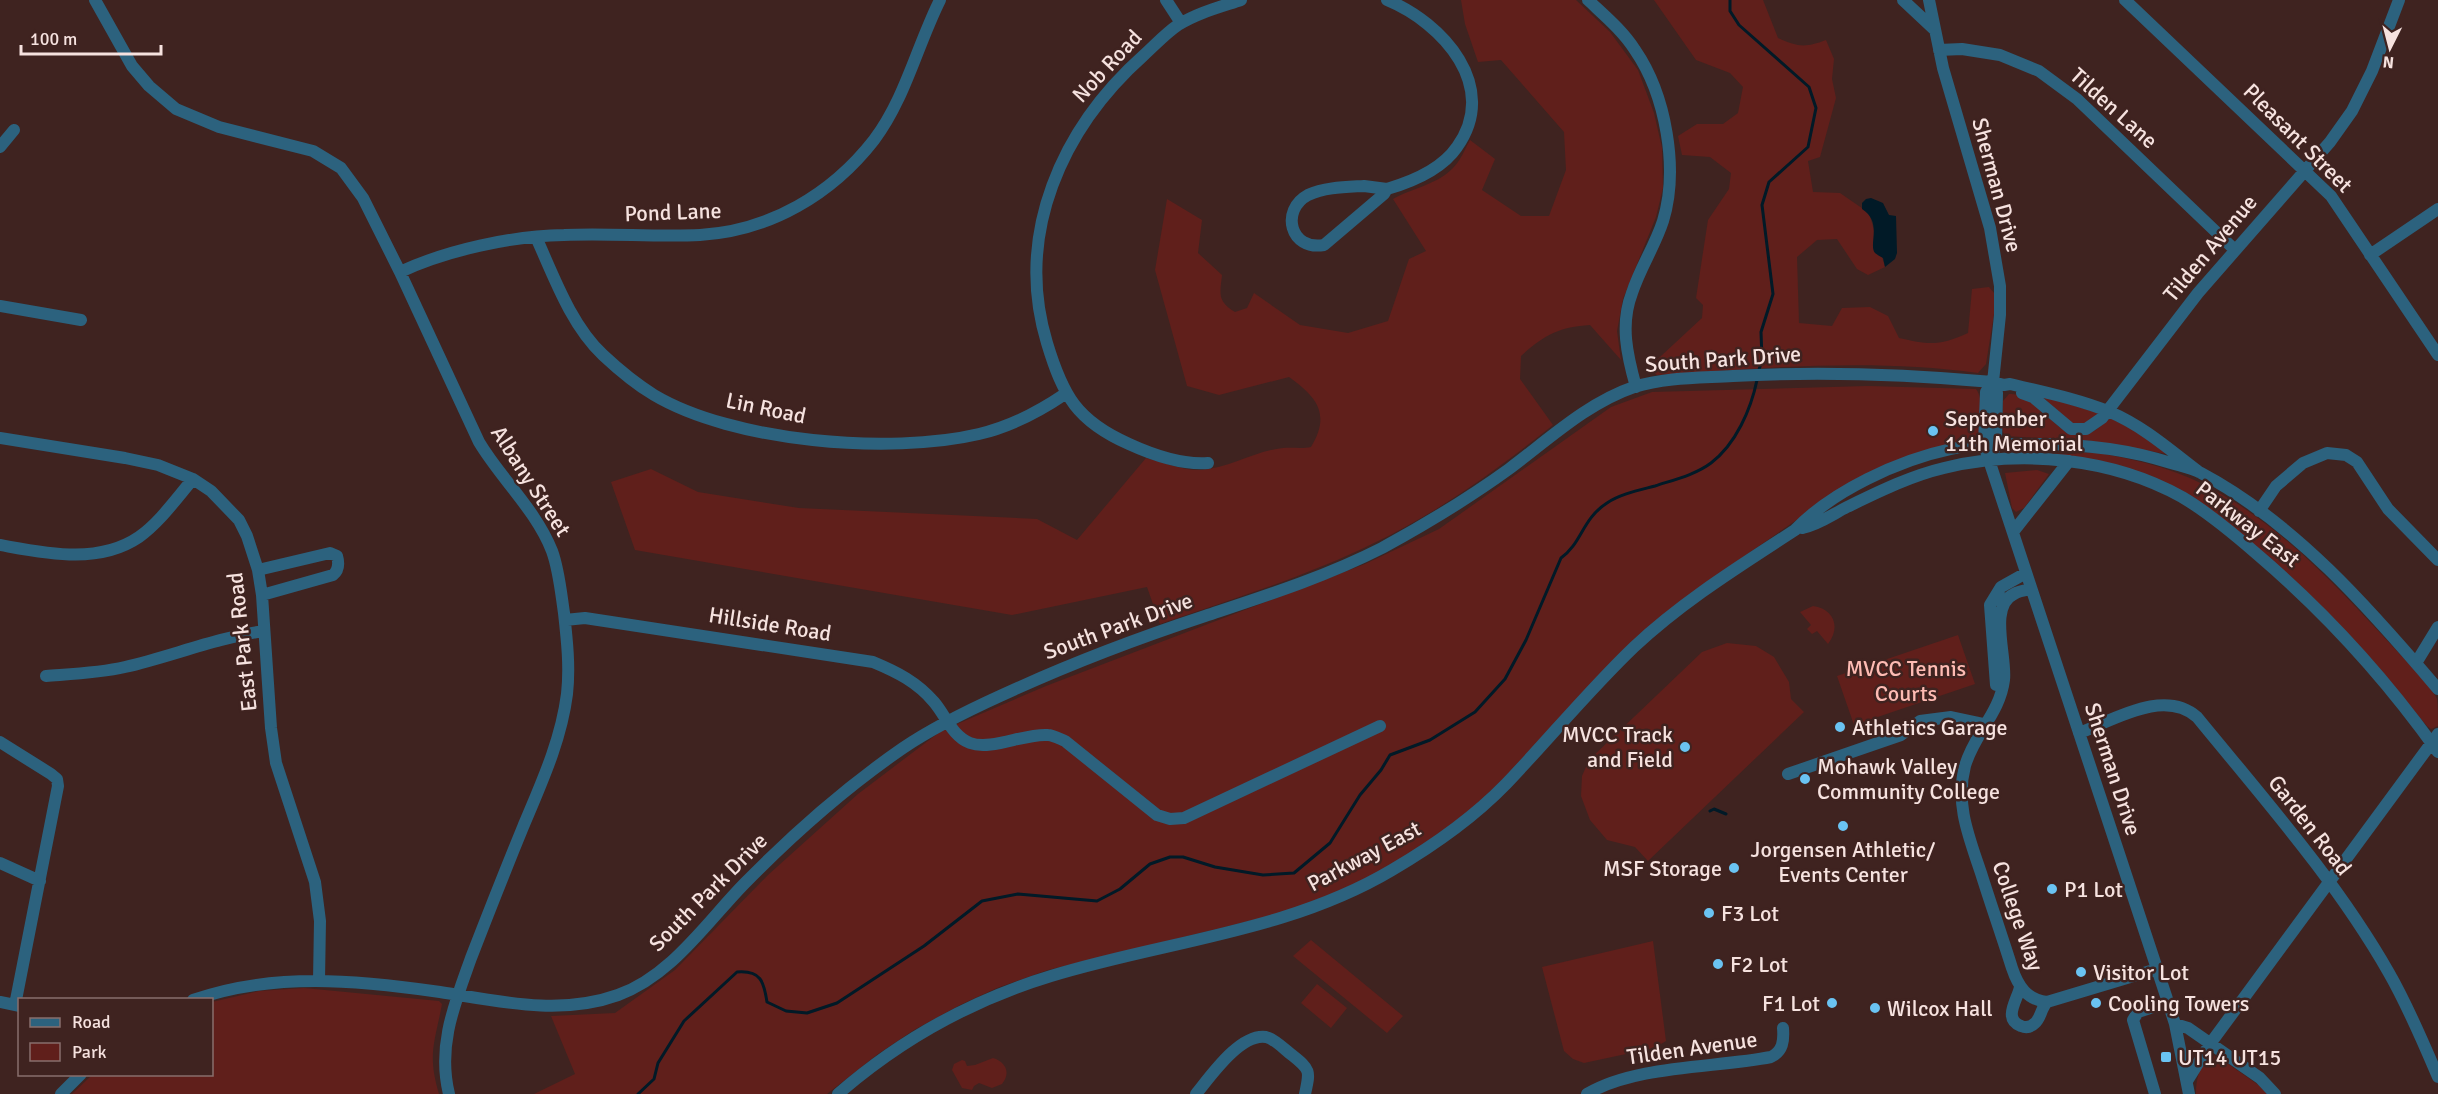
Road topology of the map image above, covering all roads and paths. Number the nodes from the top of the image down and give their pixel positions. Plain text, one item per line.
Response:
1 (95, 0) edge
2 (940, 0) edge
3 (1166, 0) edge
4 (1241, 0) edge
5 (1387, 0) edge
6 (1588, 0) edge
7 (1903, 0) edge
8 (1929, 0) edge
9 (2125, 0) edge
10 (2399, 0) edge
11 (1181, 23) junction
12 (1935, 30) junction
13 (1939, 50) junction
14 (14, 130) dead end
15 (0, 147) edge
16 (2305, 171) junction
17 (1387, 189) junction
18 (2438, 209) edge
19 (536, 237) junction
20 (2235, 250) junction
21 (2370, 255) junction
22 (400, 272) junction
23 (0, 306) edge
24 (81, 320) dead end
25 (2438, 356) edge
26 (1998, 384) junction
27 (1636, 387) junction
28 (1065, 394) junction
29 (2108, 411) junction
30 (0, 438) edge
31 (1990, 444) junction
32 (1990, 460) junction
33 (2069, 461) junction
34 (1208, 463) dead end
35 (2199, 472) junction
36 (193, 479) junction
37 (2259, 511) junction
38 (1795, 530) junction
39 (2013, 532) junction
40 (0, 545) edge
41 (2438, 560) edge
42 (258, 570) junction
43 (2026, 573) junction
44 (2031, 589) junction
45 (262, 595) junction
46 (565, 620) junction
47 (2438, 627) edge
48 (264, 631) junction
49 (2415, 663) junction
50 (46, 676) dead end
51 (2438, 689) edge
52 (947, 721) junction
53 (1986, 722) junction
54 (1380, 726) dead end
55 (2079, 733) junction
56 (0, 742) edge
57 (2436, 743) edge
58 (1788, 774) dead end
59 (0, 862) edge
60 (40, 881) junction
61 (2329, 882) junction
62 (2157, 969) junction
63 (319, 980) junction
64 (2020, 987) junction
65 (458, 995) junction
66 (18, 998) edge
67 (196, 998) edge
68 (0, 1002) edge
69 (2046, 1002) junction
70 (2168, 1002) junction
71 (17, 1005) edge
72 (2175, 1024) junction
73 (1783, 1028) dead end
74 (2210, 1044) junction
75 (79, 1076) edge
76 (2438, 1077) edge
77 (2188, 1088) edge
78 (61, 1094) edge
79 (449, 1094) edge
80 (838, 1094) edge
81 (1196, 1094) edge
82 (1305, 1094) edge
83 (1587, 1094) edge
84 (2155, 1094) edge
85 (2275, 1094) edge

1 - 22 street, Albany Street
2 - 19 street, Pond Lane
3 - 11 street
4 - 11 street, Nob Road
5 - 17 street
6 - 27 street
7 - 12 street
8 - 12 street, Sherman Drive
9 - 16 street, Pleasant Street
10 - 16 street, Tilden Avenue
11 - 28 street, Nob Road
12 - 13 street, Sherman Drive
13 - 20 street, Tilden Lane
13 - 26 street, Sherman Drive
14 - 15 street
16 - 20 street, Tilden Avenue
16 - 21 street, Pleasant Street
17 - 17 street
18 - 21 street
19 - 22 street, Pond Lane
19 - 28 street, Lin Road
20 - 29 street, Tilden Avenue
21 - 25 street, Pleasant Street
22 - 46 street, Albany Street
23 - 24 street
26 - 27 street, South Park Drive
26 - 29 street, South Park Drive
26 - 29 street, Tilden Avenue
26 - 31 street, Sherman Drive
27 - 52 street, South Park Drive
28 - 34 street, Nob Road
29 - 35 street, Parkway East
30 - 36 street, East Park Road
31 - 32 street, Sherman Drive
31 - 35 street, Parkway East
31 - 38 street, Parkway East
32 - 33 street, Parkway East
32 - 38 street, Parkway East
32 - 39 street, Sherman Drive
33 - 39 street
33 - 57 street, Parkway East
35 - 37 street, Parkway East
36 - 40 street
36 - 42 street, East Park Road
37 - 41 street
37 - 49 street, Parkway East
38 - 80 street, Parkway East
39 - 43 street, Sherman Drive
42 - 45 street, East Park Road
42 - 45 street
43 - 44 street, Sherman Drive
43 - 53 street, College Way
44 - 53 street, College Way
44 - 55 street, Sherman Drive
45 - 48 street, East Park Road
46 - 52 street, Hillside Road
46 - 65 street, Albany Street
47 - 49 street
48 - 50 street
48 - 63 street, East Park Road
49 - 51 street, Parkway East
52 - 54 street, Hillside Road
52 - 65 street, South Park Drive
53 - 58 street
53 - 64 street, College Way
55 - 61 street, Garden Road
55 - 62 street, Sherman Drive
56 - 60 street
57 - 61 street
59 - 60 street
60 - 66 street
61 - 74 street
61 - 76 street, Garden Road
62 - 69 street, College Way
62 - 70 street, Sherman Drive
63 - 65 street, South Park Drive
63 - 67 street, South Park Drive
64 - 69 street, College Way
64 - 69 street
65 - 79 street, Albany Street
68 - 71 street
70 - 72 street, Sherman Drive
70 - 84 street
72 - 74 street
72 - 77 street, Sherman Drive
73 - 83 street, Tilden Avenue
74 - 77 street
74 - 85 street
75 - 78 street
81 - 82 street

